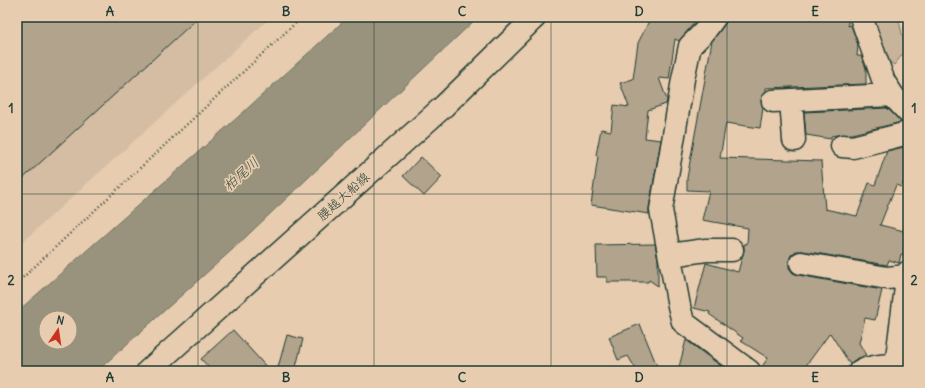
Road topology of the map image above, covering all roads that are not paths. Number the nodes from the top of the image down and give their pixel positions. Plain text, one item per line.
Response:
1 (535, 17) edge
2 (715, 17) edge
3 (861, 17) edge
4 (892, 95) junction
5 (908, 112) edge
6 (908, 133) edge
7 (794, 140) dead end
8 (842, 146) dead end
9 (732, 250) dead end
10 (670, 255) junction
11 (801, 263) dead end
12 (908, 274) edge
13 (902, 367) edge
14 (148, 371) edge
15 (749, 371) edge
16 (860, 371) edge

1 - 14 street, 腰越大船線
2 - 10 street
3 - 4 street
4 - 5 street
4 - 7 street
6 - 8 street
9 - 10 street
10 - 15 street
11 - 12 street
12 - 13 street
13 - 16 street

